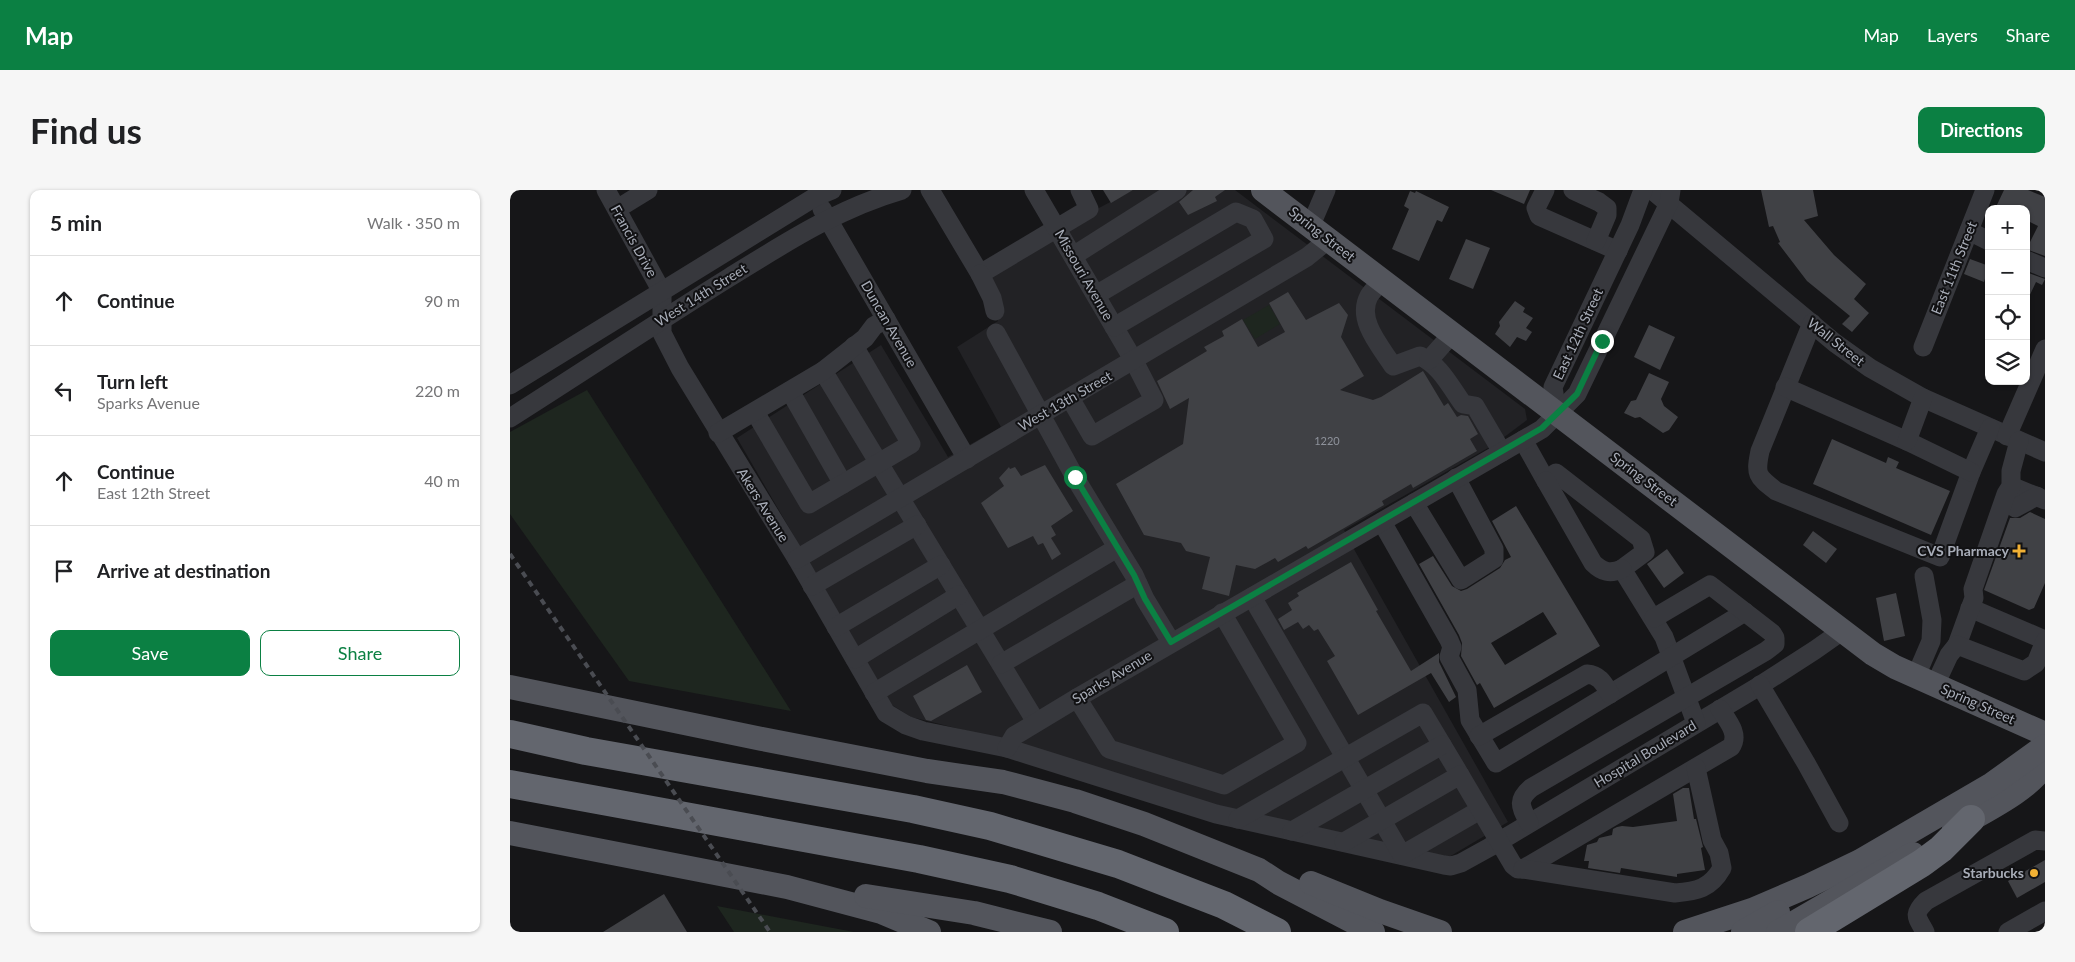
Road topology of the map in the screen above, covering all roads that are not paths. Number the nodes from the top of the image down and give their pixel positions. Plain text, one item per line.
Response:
1 (606, 190) edge
2 (648, 190) edge
3 (902, 190) edge
4 (930, 190) edge
5 (1034, 190) edge
6 (1080, 190) edge
7 (1177, 190) edge
8 (1264, 190) edge
9 (1326, 190) edge
10 (1545, 190) edge
11 (1573, 190) edge
12 (1643, 190) edge
13 (1652, 190) edge
14 (1986, 190) edge
15 (819, 192) edge
16 (1670, 196) edge
17 (617, 209) junction
18 (828, 219) junction
19 (1057, 229) junction
20 (1969, 231) junction
21 (1320, 232) junction
22 (1985, 239) edge
23 (1596, 241) junction
24 (1618, 251) junction
25 (1073, 256) junction
26 (2030, 262) edge
27 (2045, 268) edge
28 (980, 274) junction
29 (1382, 281) junction
30 (662, 292) junction
31 (1096, 295) junction
32 (995, 311) dead end
33 (886, 319) junction
34 (661, 320) junction
35 (1812, 323) junction
36 (1114, 327) junction
37 (996, 333) dead end
38 (1452, 334) junction
39 (854, 346) junction
40 (1923, 347) dead end
41 (2045, 349) edge
42 (1429, 360) junction
43 (1134, 361) junction
44 (823, 371) junction
45 (513, 377) edge
46 (1785, 387) junction
47 (790, 391) junction
48 (1070, 398) junction
49 (1923, 398) junction
50 (533, 403) junction
51 (755, 412) junction
52 (1557, 414) junction
53 (1040, 415) junction
54 (510, 418) edge
55 (718, 433) junction
56 (2005, 435) junction
57 (1523, 440) junction
58 (1907, 441) junction
59 (1502, 452) junction
60 (2045, 452) edge
61 (967, 459) junction
62 (879, 463) junction
63 (1971, 472) junction
64 (1456, 478) junction
65 (1546, 481) junction
66 (843, 484) junction
67 (2011, 486) junction
68 (900, 497) junction
69 (2041, 498) edge
70 (1414, 503) junction
71 (2005, 514) junction
72 (1382, 522) junction
73 (917, 525) junction
74 (1117, 548) junction
75 (797, 559) junction
76 (941, 564) junction
77 (1622, 569) junction
78 (1924, 576) dead end
79 (1138, 584) junction
80 (812, 586) junction
81 (960, 595) junction
82 (1252, 596) junction
83 (1970, 608) junction
84 (1745, 612) junction
85 (1222, 613) junction
86 (1654, 618) junction
87 (836, 627) junction
88 (980, 630) junction
89 (1842, 631) junction
90 (2045, 641) edge
91 (1171, 642) junction
92 (1957, 645) junction
93 (1672, 657) junction
94 (854, 659) junction
95 (1001, 664) junction
96 (1925, 680) junction
97 (1760, 685) junction
98 (510, 687) edge
99 (874, 692) junction
100 (1610, 694) junction
101 (1685, 696) junction
102 (1077, 698) junction
103 (1720, 709) junction
104 (1036, 722) junction
105 (1696, 723) junction
106 (510, 734) edge
107 (2045, 734) edge
108 (1479, 736) junction
109 (1442, 745) junction
110 (2045, 746) edge
111 (1007, 748) junction
112 (1345, 757) junction
113 (2045, 763) edge
114 (1696, 768) junction
115 (1460, 775) junction
116 (510, 784) edge
117 (2036, 784) edge
118 (1364, 789) junction
119 (1480, 810) junction
120 (1238, 819) junction
121 (1971, 819) junction
122 (1382, 821) junction
123 (1529, 823) junction
124 (1839, 823) dead end
125 (1292, 831) junction
126 (510, 834) edge
127 (1499, 841) junction
128 (2045, 841) edge
129 (1344, 842) junction
130 (1402, 855) junction
131 (1860, 861) junction
132 (1523, 869) junction
133 (1259, 870) junction
134 (787, 887) junction
135 (2045, 910) edge
136 (929, 932) edge
137 (1050, 932) edge
138 (1165, 932) edge
139 (1277, 932) edge
140 (1373, 932) edge
141 (1440, 932) edge
142 (1685, 932) edge
143 (1743, 932) edge
144 (1778, 932) edge
145 (1809, 932) edge
146 (1926, 932) edge
147 (2008, 932) edge

1 - 17 street, Francis Drive
2 - 17 street
3 - 18 street, West 14th Street
4 - 28 street
5 - 19 street, Missouri Avenue
6 - 19 street
7 - 25 street
8 - 21 main road, Spring Street
9 - 21 street
10 - 23 street
11 - 23 street
12 - 24 street, East 12th Street
13 - 16 street, Wall Street
14 - 20 street, East 11th Street
15 - 18 street, Duncan Avenue
15 - 30 street, West 14th Street
16 - 35 street, Wall Street
16 - 52 street, East 12th Street
17 - 30 street, Francis Drive
18 - 33 street, Duncan Avenue
18 - 34 street, West 14th Street
19 - 25 street, Missouri Avenue
19 - 28 street
20 - 22 street
20 - 40 street, East 11th Street
21 - 29 main road, Spring Street
21 - 43 street, West 13th Street
23 - 24 street
24 - 52 street, East 12th Street
25 - 31 street, Missouri Avenue
26 - 27 street
28 - 32 street
29 - 38 main road, Spring Street
29 - 42 street
30 - 34 street, Akers Avenue
30 - 45 street, West 14th Street
31 - 36 street, Missouri Avenue
31 - 36 street
33 - 39 street
33 - 61 street, Duncan Avenue
34 - 50 street, West 14th Street
34 - 55 street, Akers Avenue
35 - 46 street
35 - 49 street, Wall Street
36 - 43 street, Missouri Avenue
37 - 53 street
38 - 42 street
38 - 52 main road, Spring Street
39 - 44 street
39 - 62 street
41 - 56 street
42 - 59 street
43 - 48 street, West 13th Street
43 - 48 street, Missouri Avenue
44 - 47 street
44 - 62 street
45 - 50 street
46 - 58 street
46 - 63 street
47 - 51 street
47 - 66 street
48 - 53 street, West 13th Street
49 - 56 street, Wall Street
49 - 58 street
50 - 54 street, West 14th Street
51 - 55 street
51 - 66 street
52 - 57 street, Sparks Avenue
52 - 89 main road, Spring Street
53 - 61 street, West 13th Street
53 - 74 street
55 - 75 street, Akers Avenue
56 - 60 street, Wall Street
56 - 63 street
56 - 67 street
57 - 59 street, Sparks Avenue
57 - 65 street
58 - 63 street
59 - 64 street, Sparks Avenue
61 - 68 street, West 13th Street
62 - 66 street
62 - 68 street
64 - 70 street, Sparks Avenue
64 - 70 street
65 - 77 street
65 - 77 street
67 - 69 street
67 - 71 street
68 - 73 street
68 - 75 street, West 13th Street
69 - 71 street
70 - 72 street, Sparks Avenue
71 - 83 street
72 - 82 street, Sparks Avenue
72 - 108 street
73 - 76 street
73 - 80 street
74 - 79 street
74 - 88 street
75 - 80 street, Akers Avenue
76 - 81 street
76 - 87 street
77 - 86 street
78 - 96 street
79 - 91 street
79 - 95 street
80 - 87 street, Akers Avenue
81 - 88 street
81 - 94 street
82 - 85 street, Sparks Avenue
82 - 112 street
83 - 90 street
83 - 92 street
84 - 86 street
84 - 93 street
84 - 101 street
85 - 91 street, Sparks Avenue
85 - 102 street
86 - 93 street
87 - 94 street, Akers Avenue
88 - 95 street
88 - 99 street
89 - 96 main road, Spring Street
89 - 97 street, Hospital Boulevard
90 - 92 street
91 - 102 street, Sparks Avenue
92 - 96 street
93 - 100 street
93 - 101 street
94 - 99 street, Akers Avenue
95 - 104 street
96 - 107 main road, Spring Street
97 - 103 street, Hospital Boulevard
97 - 124 street
98 - 133 main road
99 - 111 street, Akers Avenue
100 - 108 street
100 - 108 street
101 - 105 street
101 - 123 street
102 - 104 street, Sparks Avenue
103 - 105 street, Hospital Boulevard
103 - 114 street
104 - 111 street, Sparks Avenue
105 - 123 street, Hospital Boulevard
106 - 139 highway
109 - 112 street
109 - 115 street
109 - 118 street
110 - 131 main road
111 - 120 street
112 - 118 street
112 - 120 street
113 - 117 main road
114 - 132 street
114 - 132 street
115 - 119 street
115 - 122 street
116 - 138 highway
117 - 121 main road
118 - 122 street
118 - 125 street
119 - 127 street
119 - 130 street
120 - 125 street
121 - 144 main road
121 - 145 highway
122 - 129 street
122 - 130 street
123 - 127 street, Hospital Boulevard
125 - 129 street
126 - 134 main road
127 - 130 street, Hospital Boulevard
127 - 132 street
128 - 146 street
129 - 130 street
131 - 142 main road
131 - 143 main road
133 - 140 main road
133 - 141 main road
134 - 136 main road
134 - 137 main road
135 - 147 street

